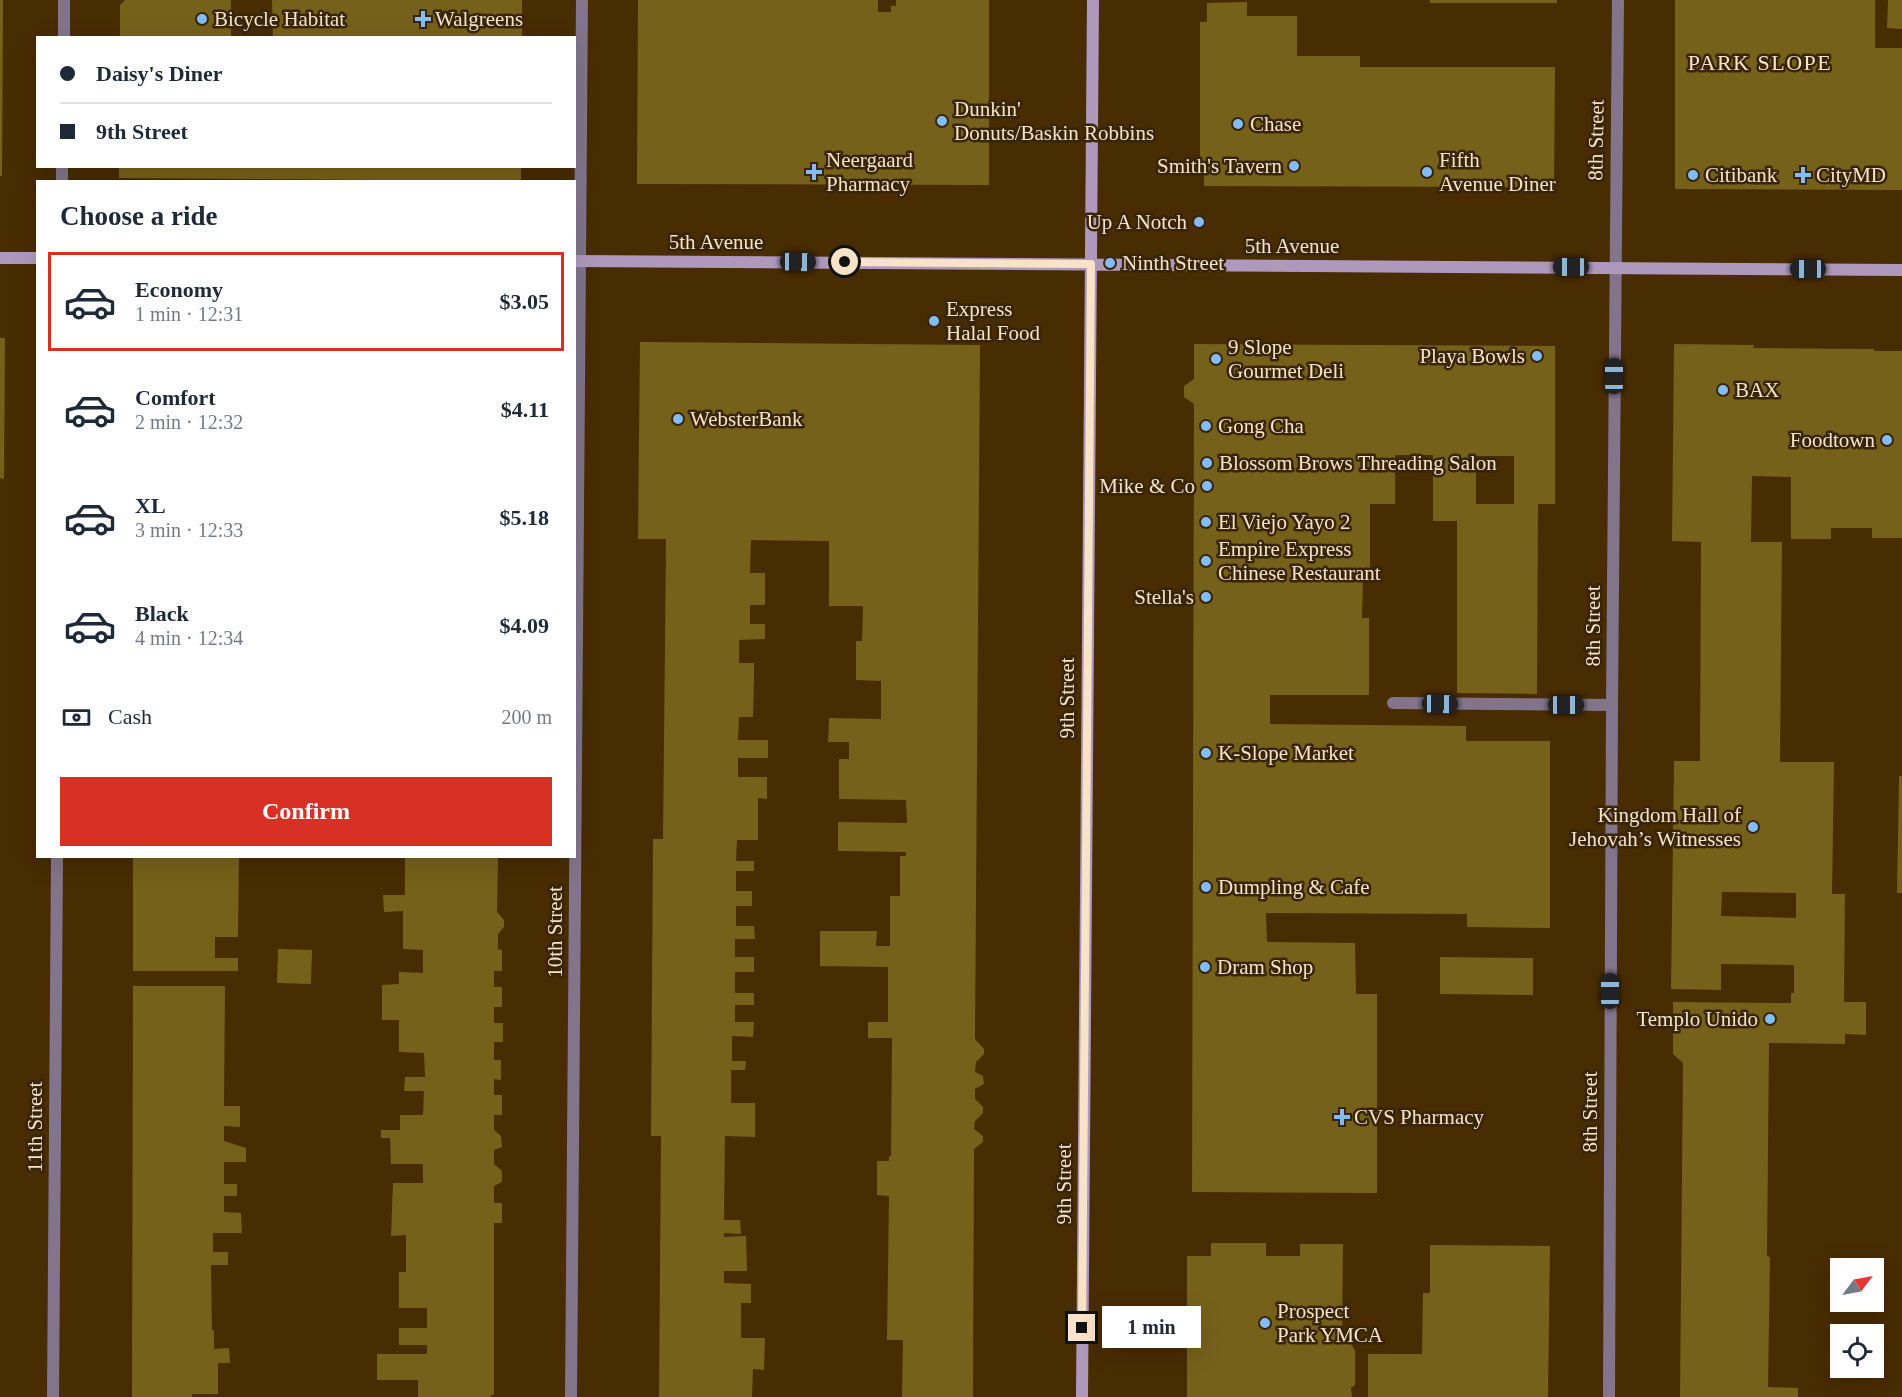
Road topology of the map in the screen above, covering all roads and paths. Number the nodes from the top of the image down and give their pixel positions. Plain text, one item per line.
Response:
1 (64, 0) edge
2 (582, 0) edge
3 (1093, 0) edge
4 (1618, 0) edge
5 (64, 36) edge
6 (0, 258) edge
7 (36, 258) edge
8 (577, 261) edge
9 (1091, 264) junction
10 (1615, 268) junction
11 (1902, 270) edge
12 (576, 450) edge
13 (1393, 703) dead end
14 (1612, 705) junction
15 (57, 858) edge
16 (574, 858) edge
17 (52, 1397) edge
18 (571, 1397) edge
19 (1082, 1397) edge
20 (1609, 1397) edge

1 - 5 street
2 - 8 street, 10th Street
3 - 9 street, 9th Street
4 - 10 street, 8th Street
6 - 7 street
8 - 9 street, 5th Avenue
8 - 12 street, 10th Street
9 - 10 street, 5th Avenue
9 - 19 street, 9th Street
10 - 11 street, 5th Avenue
10 - 14 street, 8th Street
13 - 14 street
14 - 20 street, 8th Street
15 - 17 street, 11th Street
16 - 18 street, 10th Street

